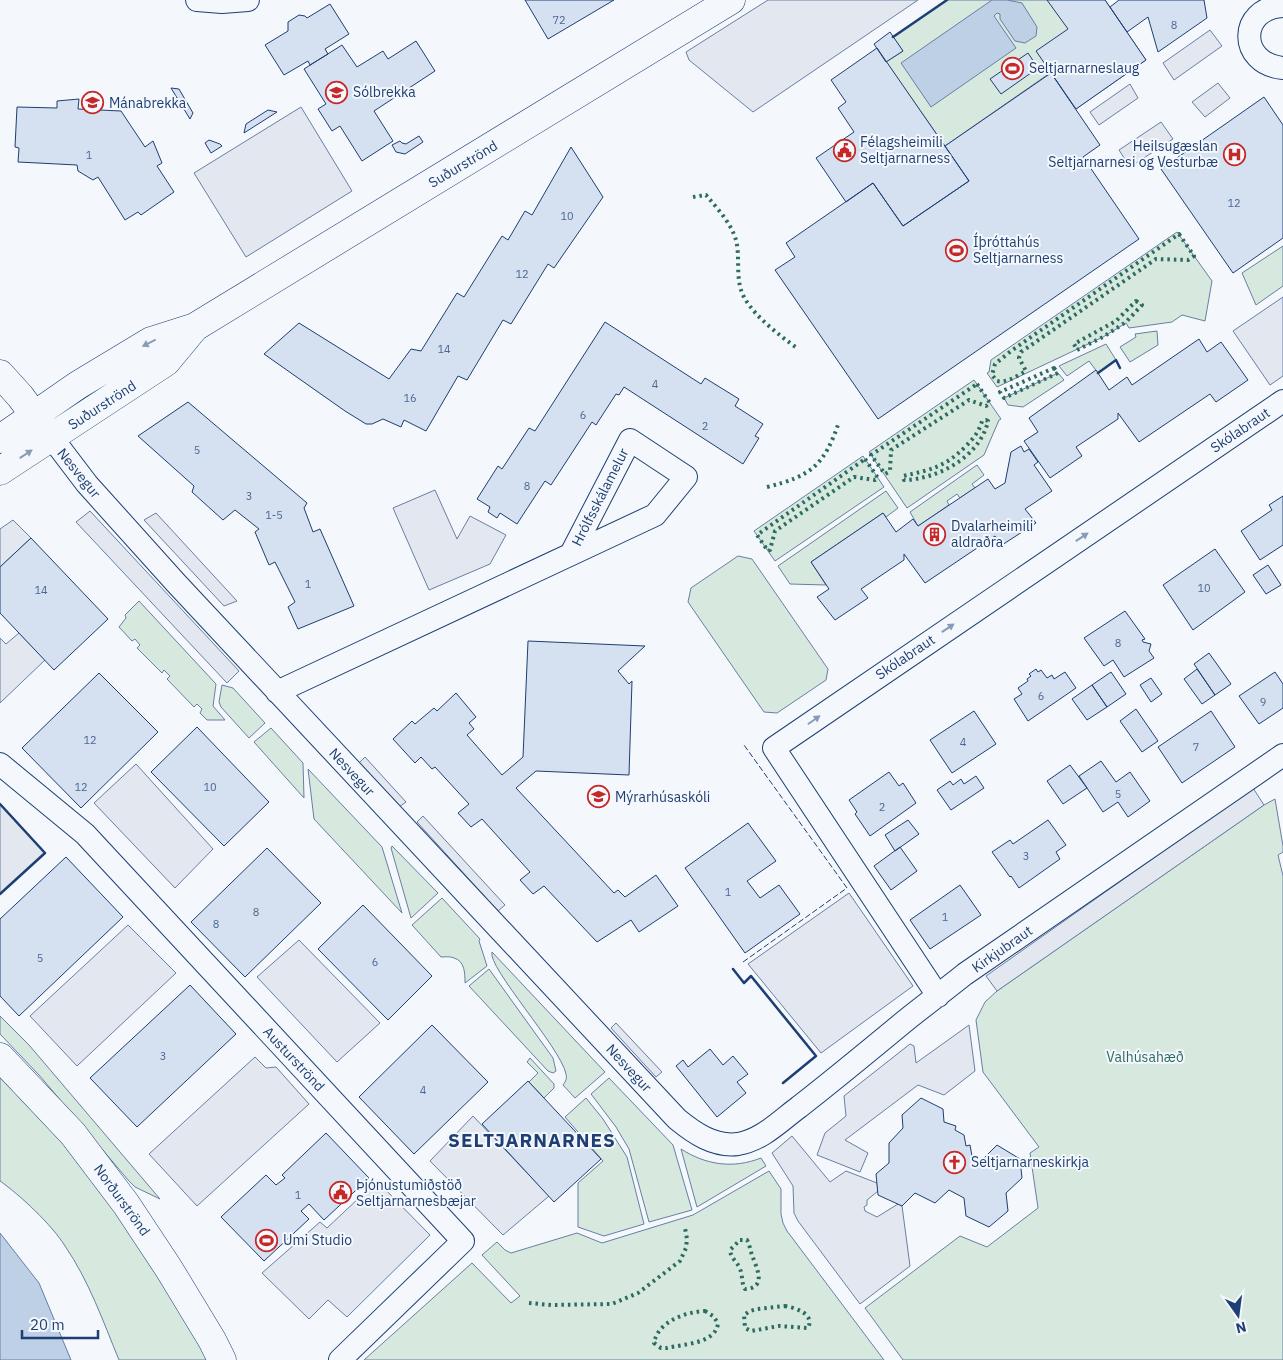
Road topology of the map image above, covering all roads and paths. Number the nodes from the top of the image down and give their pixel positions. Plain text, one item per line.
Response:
1 (197, 0) edge
2 (248, 0) edge
3 (731, 0) edge
4 (1269, 5) edge
5 (1283, 68) edge
6 (195, 327) junction
7 (0, 374) edge
8 (1283, 401) edge
9 (35, 416) junction
10 (52, 438) junction
11 (0, 439) edge
12 (0, 471) edge
13 (571, 554) junction
14 (278, 692) junction
15 (1283, 755) edge
16 (0, 764) edge
17 (938, 996) junction
18 (0, 1056) edge
19 (727, 1145) joint
20 (222, 1360) edge
21 (340, 1360) edge

1 - 2 street
3 - 6 street, Suðurströnd
4 - 5 street
6 -> 9 street, Suðurströnd
6 - 10 street, Suðurströnd
7 - 9 street, Nesvegur
17 -> 8 street, Skólabraut
9 - 10 street, Nesvegur
9 - 11 street, Suðurströnd
12 -> 10 street, Suðurströnd
10 - 14 street, Nesvegur
13 - 13 street, Hrólfsskálamelur
13 - 14 street, Hrólfsskálamelur
14 - 19 street, Nesvegur
15 - 17 street, Kirkjubraut
16 - 21 street, Austurströnd
17 - 19 street, Kirkjubraut
18 - 20 street, Norðurströnd

